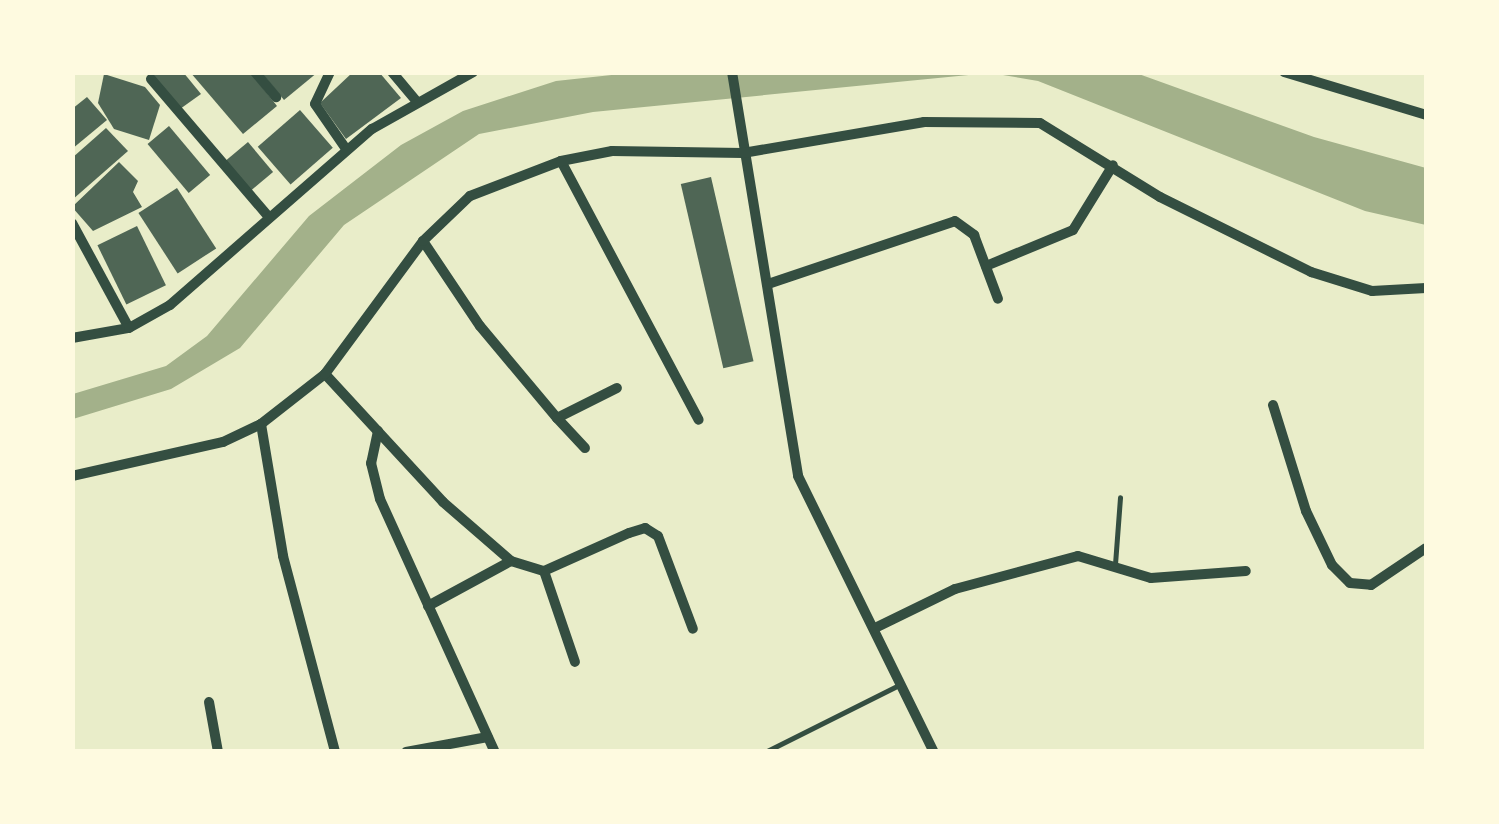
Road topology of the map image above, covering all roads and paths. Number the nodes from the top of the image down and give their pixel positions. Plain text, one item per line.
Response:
1 (255, 72) edge
2 (330, 72) edge
3 (392, 72) edge
4 (473, 72) edge
5 (732, 72) edge
6 (1290, 74) edge
7 (151, 80) dead end
8 (276, 97) dead end
9 (416, 102) junction
10 (1426, 115) edge
11 (346, 148) junction
12 (743, 153) junction
13 (561, 161) junction
14 (1114, 166) junction
15 (269, 217) junction
16 (72, 223) edge
17 (423, 241) junction
18 (986, 266) junction
19 (768, 284) junction
20 (1426, 288) edge
21 (998, 299) dead end
22 (129, 328) junction
23 (72, 338) edge
24 (324, 374) junction
25 (617, 388) dead end
26 (1273, 405) dead end
27 (557, 418) junction
28 (699, 420) dead end
29 (261, 424) junction
30 (378, 431) junction
31 (584, 448) dead end
32 (72, 476) edge
33 (1120, 497) dead end
34 (1426, 548) edge
35 (511, 561) junction
36 (1115, 564) junction
37 (544, 571) junction
38 (1246, 571) dead end
39 (428, 606) junction
40 (875, 628) junction
41 (693, 629) dead end
42 (575, 662) dead end
43 (902, 684) junction
44 (208, 702) dead end
45 (488, 737) junction
46 (218, 752) edge
47 (335, 752) edge
48 (406, 752) edge
49 (495, 752) edge
50 (765, 752) edge
51 (934, 752) edge

1 - 8 street
2 - 11 street
3 - 9 street
4 - 9 street
5 - 12 street
6 - 10 street
7 - 15 street
9 - 11 street
11 - 15 street
12 - 13 street
12 - 14 street
12 - 19 street
13 - 17 street
13 - 28 street
14 - 18 street
14 - 20 street
15 - 22 street
16 - 22 street
17 - 24 street
17 - 27 street
18 - 19 street
18 - 21 street
19 - 40 street
22 - 23 street
24 - 29 street
24 - 30 street
25 - 27 street
26 - 34 street
27 - 31 street
29 - 32 street
29 - 47 street
30 - 35 street
30 - 39 street
33 - 36 lane
35 - 37 street
35 - 39 street
36 - 38 street
36 - 40 street
37 - 41 street
37 - 42 street
39 - 45 street
40 - 43 street
43 - 50 lane
43 - 51 street
44 - 46 street
45 - 48 street
45 - 49 street

